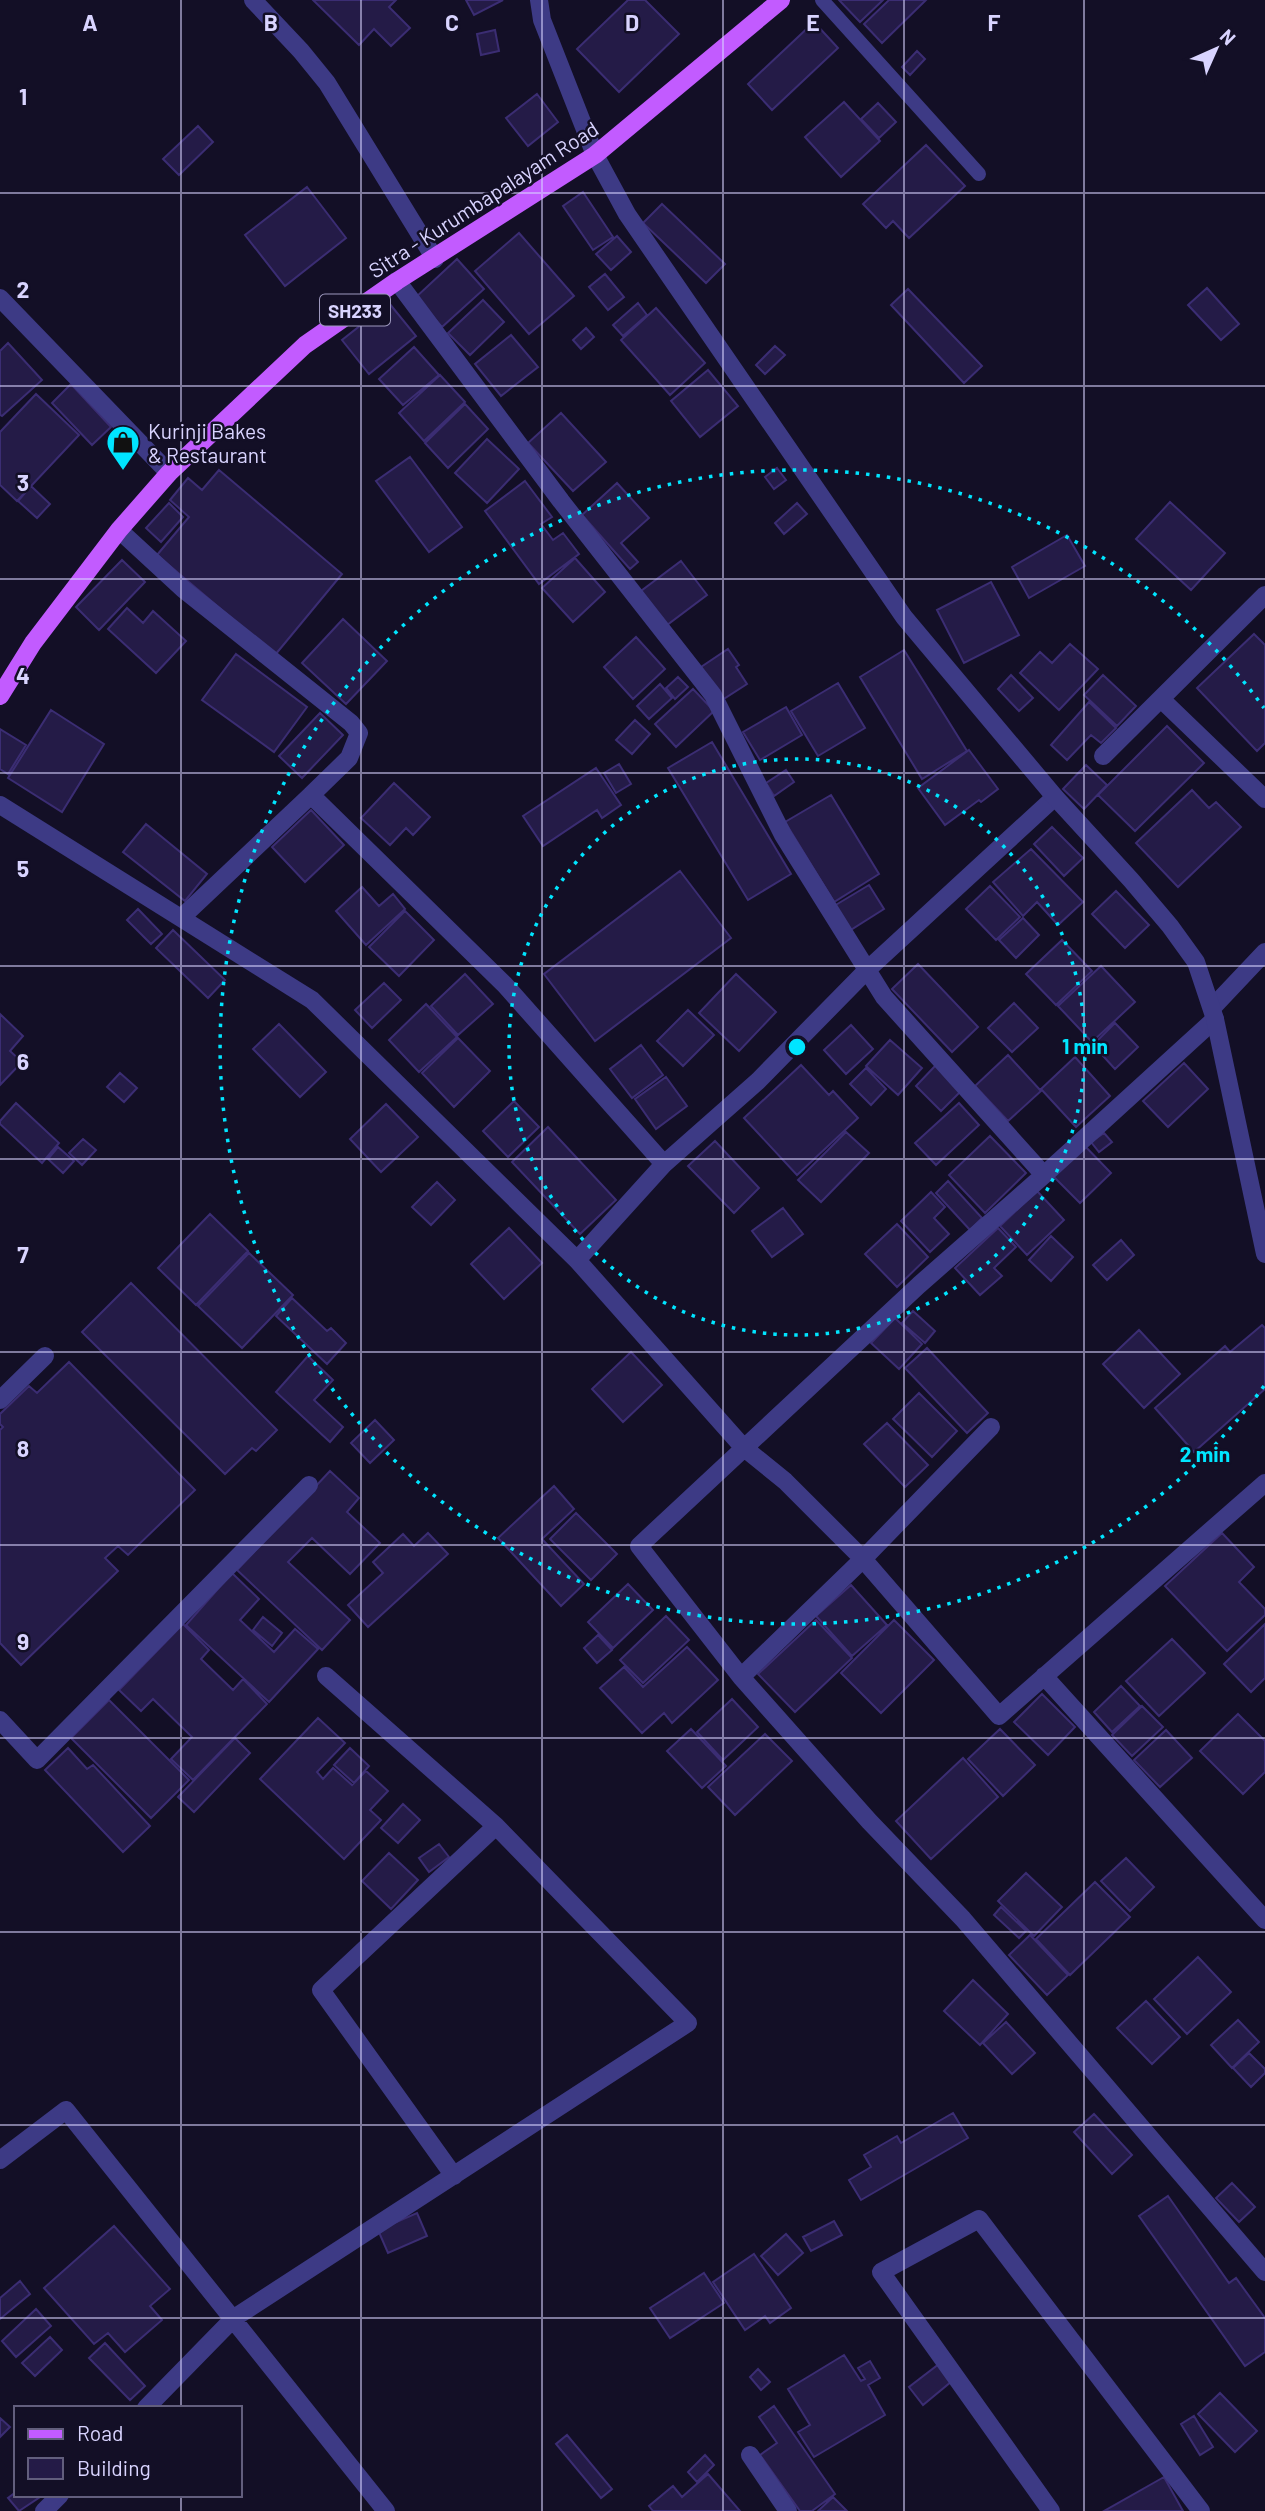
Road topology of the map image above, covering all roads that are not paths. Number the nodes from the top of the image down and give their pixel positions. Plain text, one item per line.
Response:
1 (253, 0) edge
2 (539, 0) edge
3 (781, 0) edge
4 (822, 0) edge
5 (595, 155) junction
6 (979, 174) dead end
7 (435, 259) junction
8 (397, 281) junction
9 (0, 298) edge
10 (169, 473) junction
11 (119, 530) junction
12 (1265, 595) edge
13 (0, 696) edge
14 (1161, 698) junction
15 (1103, 756) dead end
16 (311, 795) junction
17 (1055, 797) junction
18 (1265, 799) edge
19 (0, 805) edge
20 (181, 918) junction
21 (1265, 952) edge
22 (867, 970) junction
23 (1214, 1014) junction
24 (664, 1164) junction
25 (1044, 1175) junction
26 (1265, 1254) edge
27 (577, 1260) junction
28 (45, 1356) dead end
29 (0, 1400) edge
30 (991, 1427) dead end
31 (743, 1447) junction
32 (1265, 1483) edge
33 (309, 1485) dead end
34 (863, 1559) junction
35 (326, 1676) dead end
36 (1044, 1676) junction
37 (741, 1677) junction
38 (0, 1720) edge
39 (496, 1826) junction
40 (1265, 1920) edge
41 (0, 2160) edge
42 (454, 2176) junction
43 (1265, 2272) edge
44 (234, 2318) junction
45 (148, 2406) edge
46 (750, 2455) dead end
47 (58, 2497) edge
48 (44, 2511) edge
49 (386, 2511) edge
50 (788, 2511) edge
51 (1051, 2511) edge
52 (1201, 2511) edge

1 - 7 street
2 - 5 street
3 - 5 main road, Sitra - Kurumbapalayam Road / SH233
4 - 6 lane
5 - 7 main road, Sitra - Kurumbapalayam Road / SH233
5 - 17 street
7 - 8 main road, Sitra - Kurumbapalayam Road / SH233
8 - 10 main road, Sitra - Kurumbapalayam Road / SH233
8 - 22 street
9 - 10 street
10 - 11 main road, Sitra - Kurumbapalayam Road / SH233
11 - 13 main road, Sitra - Kurumbapalayam Road / SH233
11 - 16 street
12 - 14 street
14 - 15 street
14 - 18 street
16 - 20 street
16 - 24 street
17 - 22 street
17 - 23 street
19 - 20 street
20 - 27 street
21 - 23 street
22 - 24 street
22 - 25 street
23 - 25 street
23 - 26 street
24 - 27 street
25 - 31 street
27 - 31 street
28 - 29 street
30 - 34 street
31 - 34 street
31 - 37 street
32 - 36 street
33 - 38 street
34 - 36 street
34 - 37 street
35 - 39 street
36 - 40 street
37 - 43 street
39 - 42 street
39 - 42 street
41 - 44 street
42 - 44 street
44 - 45 street
44 - 49 street
46 - 50 street
47 - 48 street
51 - 52 street

